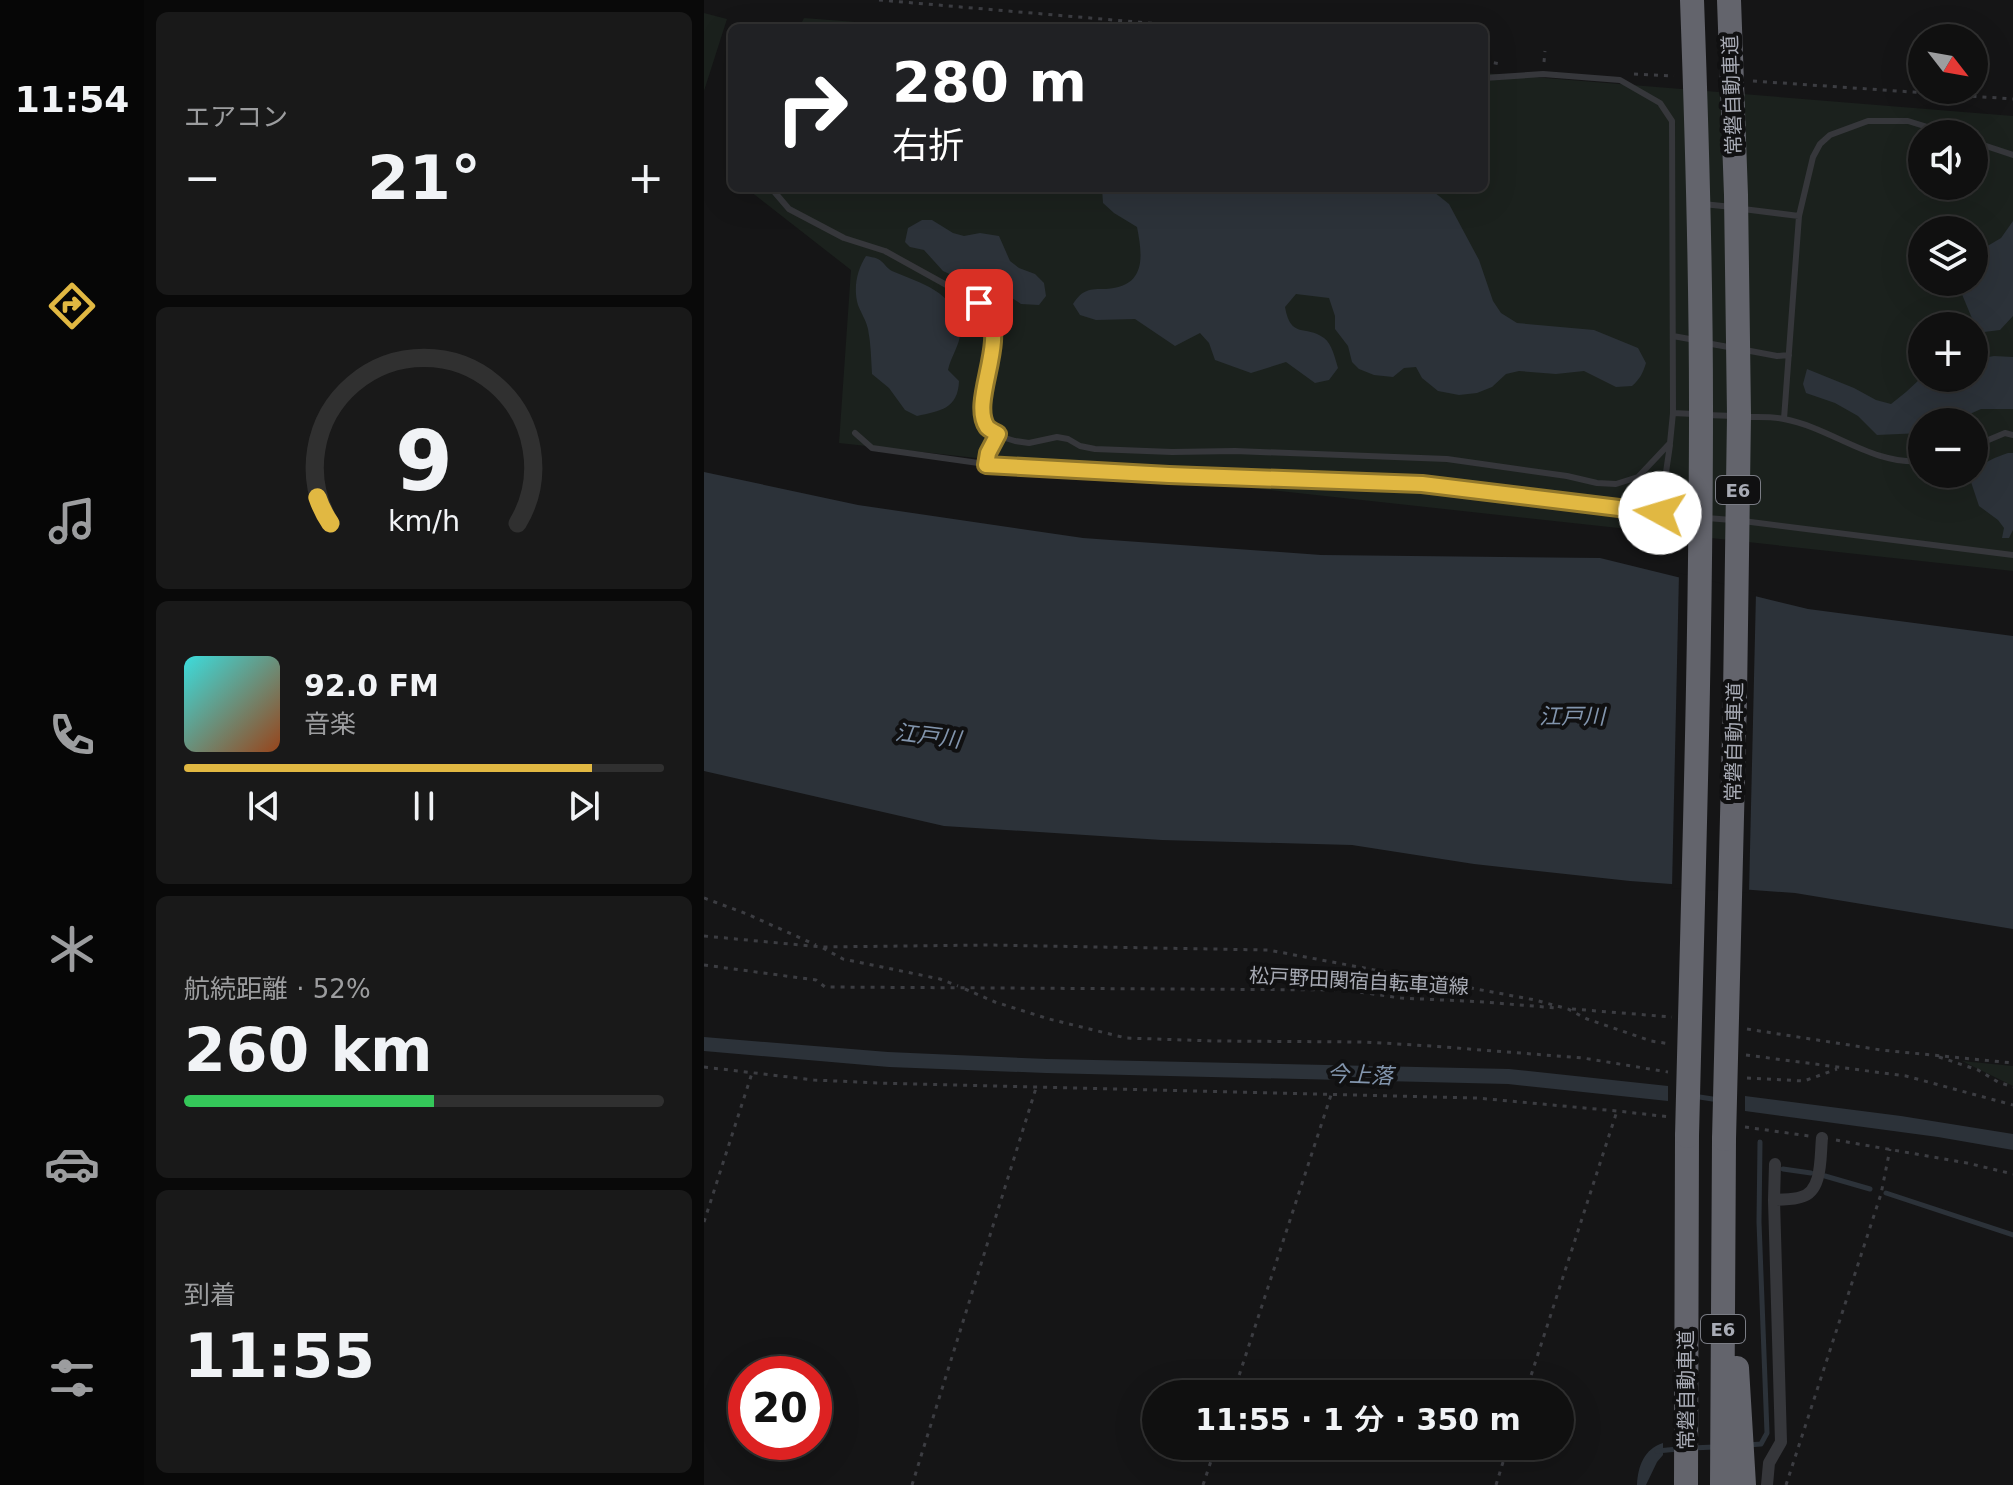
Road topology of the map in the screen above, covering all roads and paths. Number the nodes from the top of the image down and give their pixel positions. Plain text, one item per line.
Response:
1 (879, 0) edge
2 (1692, 0) edge
3 (1729, 0) edge
4 (1160, 24) edge
5 (1630, 74) dead end
6 (1676, 76) dead end
7 (1488, 78) edge
8 (1751, 81) dead end
9 (2013, 99) edge
10 (1908, 121) edge
11 (1988, 147) edge
12 (2013, 155) edge
13 (774, 192) edge
14 (1672, 199) junction
15 (1799, 216) junction
16 (1673, 336) junction
17 (1789, 355) junction
18 (1673, 413) junction
19 (1784, 419) junction
20 (855, 433) dead end
21 (998, 434) junction
22 (2013, 435) edge
23 (1988, 440) edge
24 (1670, 443) junction
25 (1908, 460) edge
26 (986, 465) junction
27 (1660, 513) junction
28 (2013, 555) edge
29 (704, 898) edge
30 (704, 936) edge
31 (822, 947) junction
32 (704, 965) edge
33 (962, 988) junction
34 (1568, 1009) junction
35 (1684, 1019) dead end
36 (1745, 1029) dead end
37 (1934, 1055) junction
38 (2013, 1063) edge
39 (704, 1067) edge
40 (752, 1073) junction
41 (1675, 1073) dead end
42 (1749, 1078) dead end
43 (2013, 1087) edge
44 (1036, 1088) junction
45 (1331, 1095) junction
46 (2013, 1105) edge
47 (1822, 1138) dead end
48 (1890, 1149) dead end
49 (1775, 1164) dead end
50 (1723, 1174) junction
51 (1774, 1200) junction
52 (704, 1222) edge
53 (1238, 1380) edge
54 (1530, 1380) edge
55 (1686, 1426) junction
56 (1211, 1460) edge
57 (1504, 1460) edge
58 (912, 1485) edge
59 (1203, 1485) edge
60 (1496, 1485) edge
61 (1680, 1485) edge
62 (1686, 1485) edge
63 (1722, 1485) edge
64 (1744, 1485) edge
65 (1767, 1485) edge
66 (1786, 1485) edge

1 - 4 path
2 - 55 highway, 常磐自動車道 / E6, bridge
3 - 50 highway, 常磐自動車道 / E6, bridge
5 - 6 path
7 - 14 lane
8 - 9 path
10 - 15 lane
11 - 12 lane
13 - 21 lane
14 - 15 lane
14 - 16 lane
15 - 17 lane
16 - 17 lane
16 - 18 lane
17 - 19 lane
18 - 19 lane
18 - 24 lane
19 - 25 lane
20 - 26 lane
21 - 24 lane
21 - 26 lane
22 - 23 lane
24 - 27 lane
26 - 27 lane
27 - 28 lane
29 - 31 path
30 - 31 path
31 - 33 path
31 - 34 path
32 - 33 path, 松戸野田関宿自転車道線
33 - 34 path, 松戸野田関宿自転車道線
33 - 41 path
34 - 35 path, 松戸野田関宿自転車道線
36 - 37 path
37 - 38 path
37 - 43 path
39 - 40 path
40 - 44 path
40 - 52 path
42 - 46 path
44 - 45 path
44 - 58 path
45 - 53 path
45 - 54 path
47 - 51 street
48 - 66 path
49 - 51 street
50 - 63 highway, 常磐自動車道 / E6
50 - 64 highway
51 - 65 street
55 - 61 highway
55 - 62 highway, 常磐自動車道 / E6
56 - 59 path
57 - 60 path

